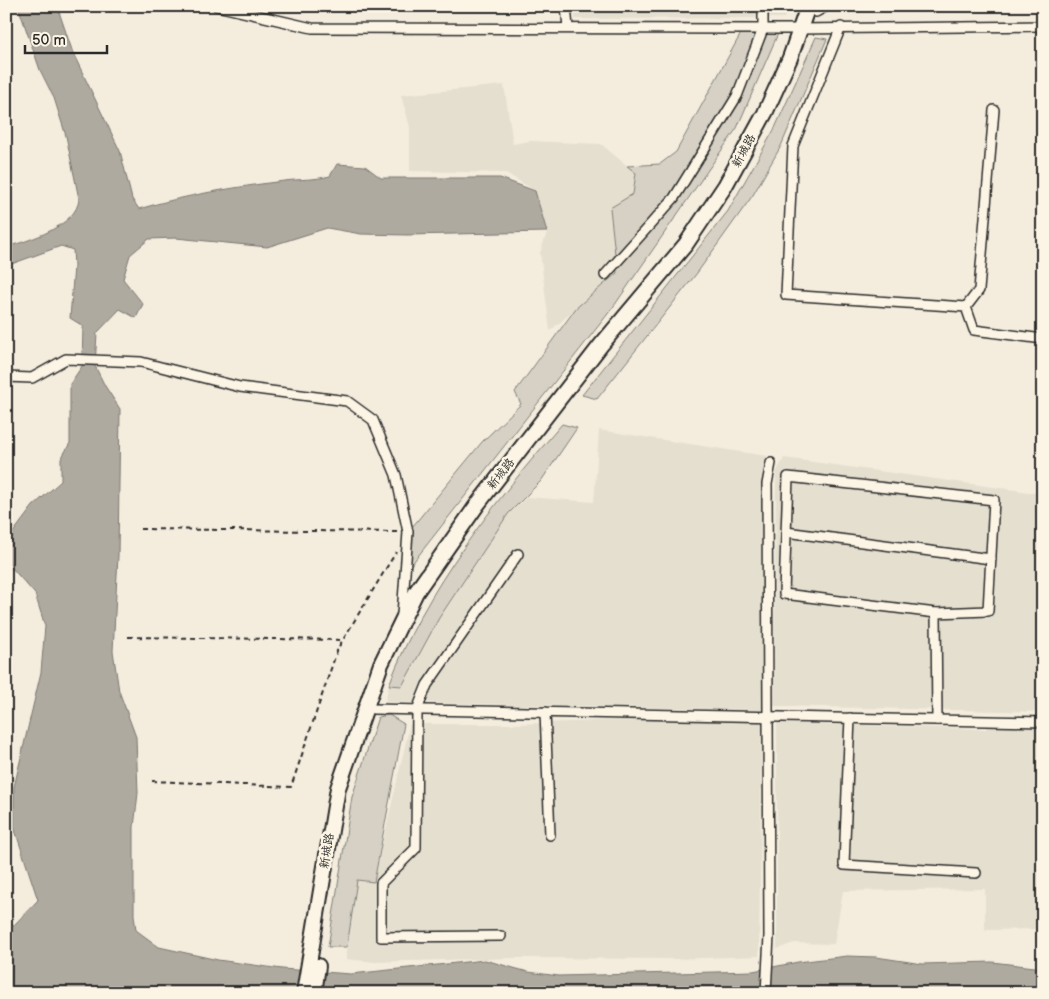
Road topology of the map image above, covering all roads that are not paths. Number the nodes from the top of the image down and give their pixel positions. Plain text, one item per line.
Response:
1 (217, 6) edge
2 (566, 6) edge
3 (762, 6) edge
4 (817, 8) edge
5 (1043, 26) edge
6 (841, 27) junction
7 (568, 28) junction
8 (763, 28) junction
9 (805, 28) junction
10 (994, 110) dead end
11 (605, 275) dead end
12 (966, 307) junction
13 (1043, 339) edge
14 (6, 377) edge
15 (771, 463) dead end
16 (786, 532) junction
17 (518, 554) dead end
18 (991, 559) junction
19 (936, 613) junction
20 (401, 623) junction
21 (374, 709) junction
22 (417, 710) junction
23 (545, 712) junction
24 (768, 716) junction
25 (850, 718) junction
26 (937, 720) junction
27 (1043, 722) edge
28 (550, 835) dead end
29 (976, 872) dead end
30 (500, 936) dead end
31 (313, 966) junction
32 (304, 993) edge
33 (314, 993) edge
34 (766, 993) edge

1 - 7 street
2 - 7 street
3 - 8 street
4 - 9 main road, 新城路
5 - 6 street
6 - 9 street
6 - 12 street
7 - 8 street
8 - 9 street
8 - 11 street
9 - 20 main road, 新城路
9 - 21 main road, 新城路
10 - 12 street
12 - 13 street
14 - 20 street
15 - 24 street
16 - 18 street
16 - 18 street
16 - 19 street
17 - 22 street
18 - 19 street
19 - 26 street
20 - 31 main road, 新城路
21 - 22 street
21 - 31 main road, 新城路
22 - 23 street
22 - 30 street
23 - 24 street
23 - 28 street
24 - 25 street
24 - 34 street
25 - 26 street
25 - 29 street
26 - 27 street
31 - 32 main road, 新城路
31 - 33 main road, 新城路

